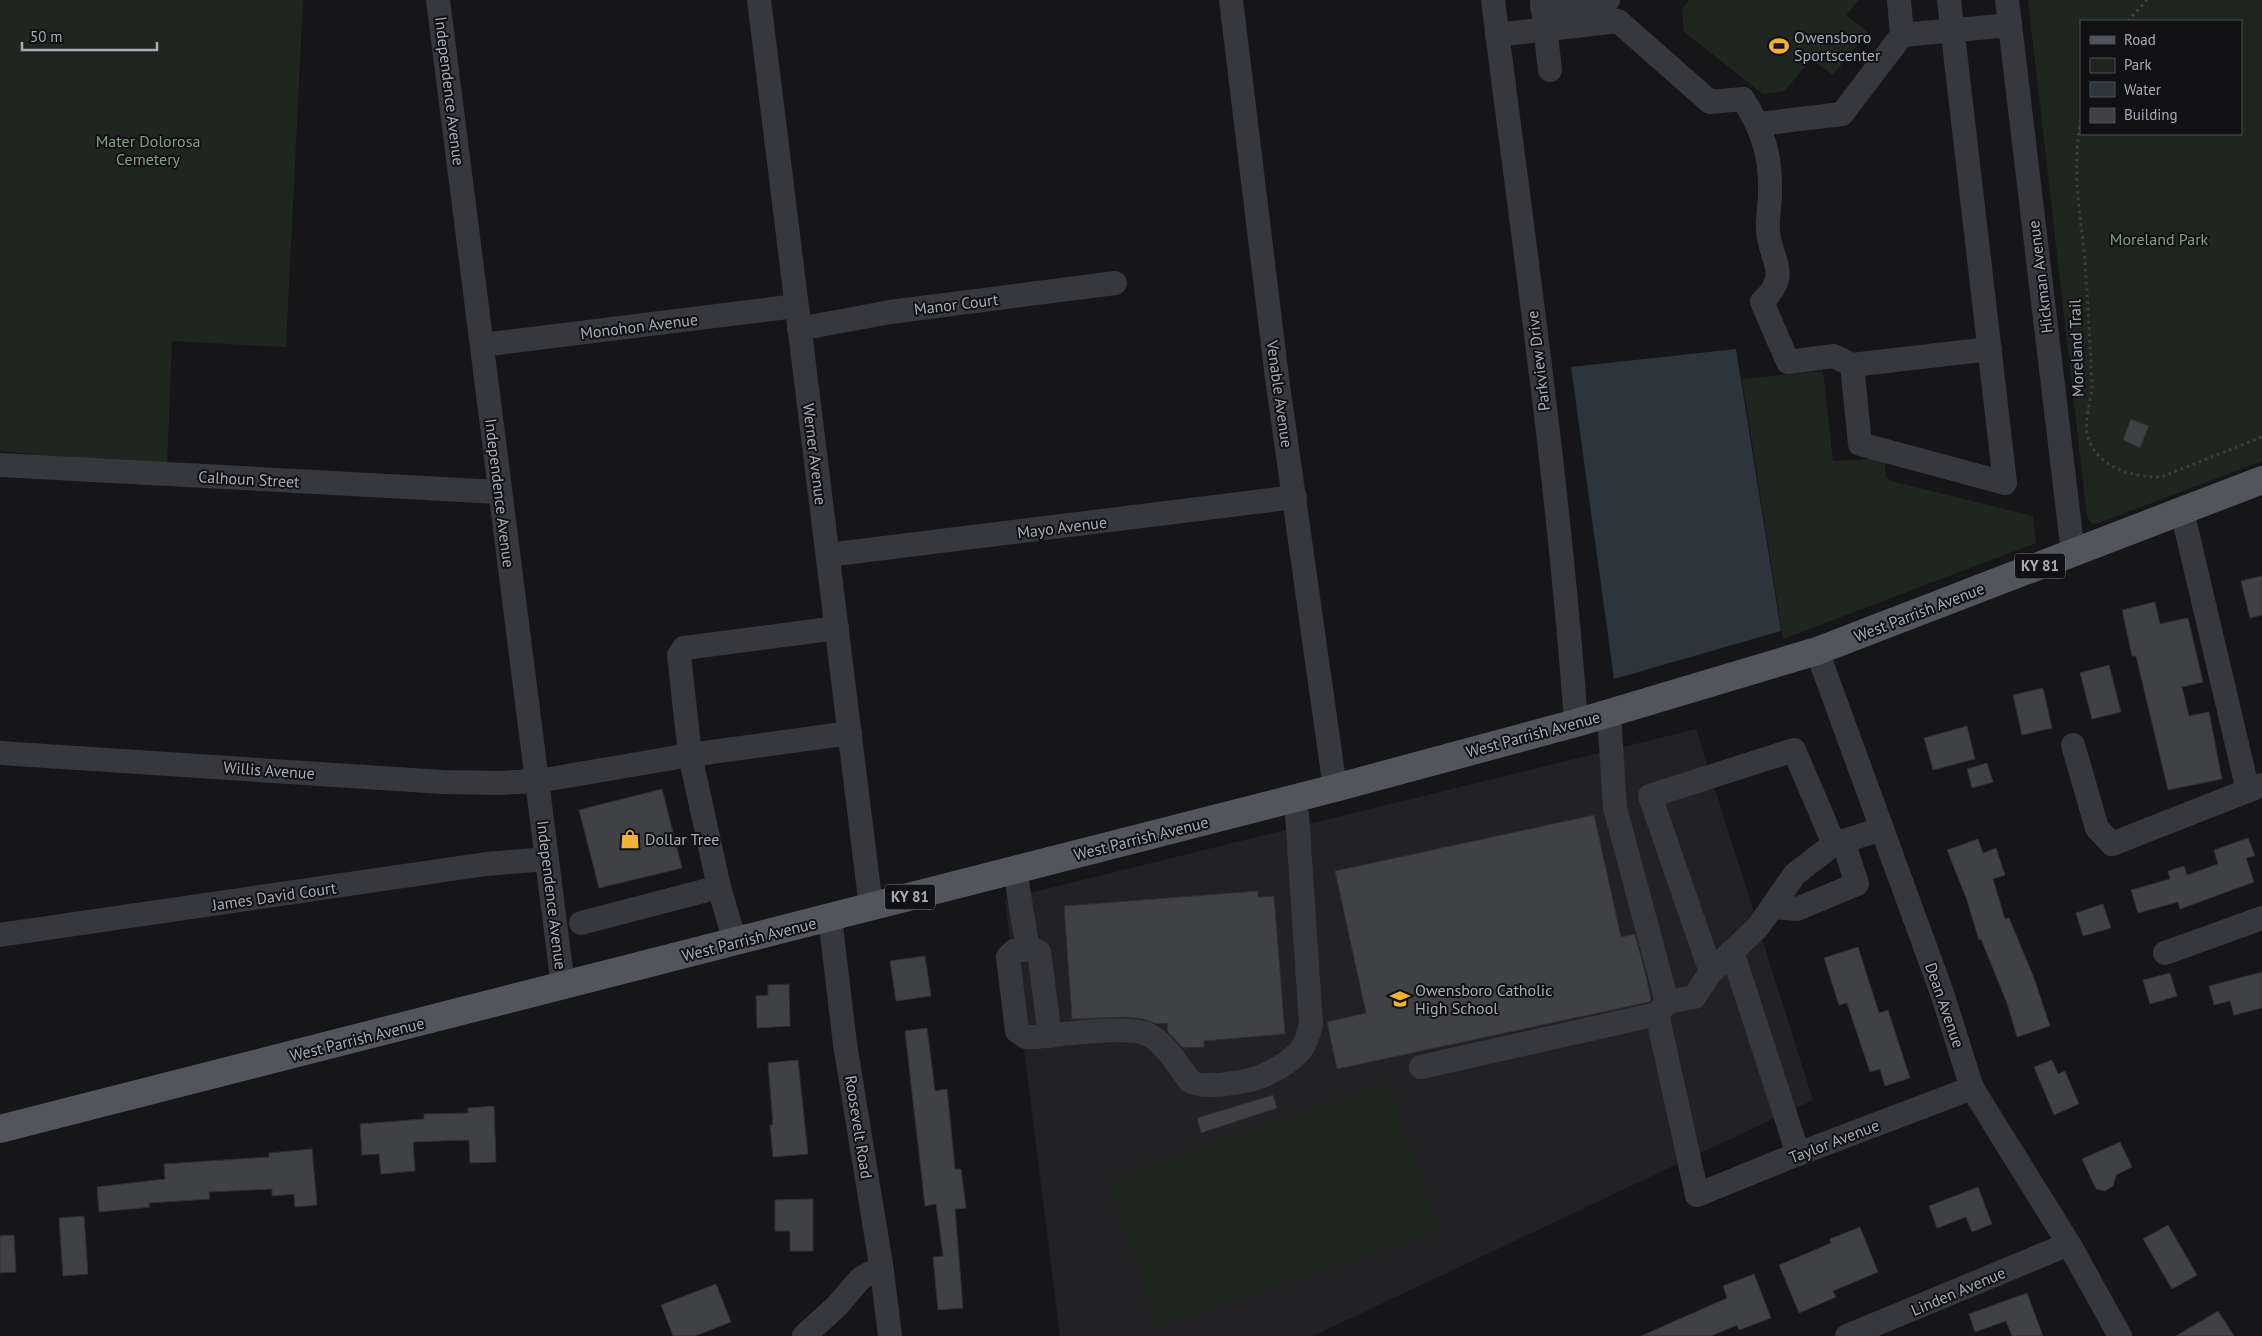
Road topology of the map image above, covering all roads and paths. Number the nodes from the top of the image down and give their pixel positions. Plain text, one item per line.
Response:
1 (438, 0) edge
2 (759, 0) edge
3 (1231, 0) edge
4 (1493, 0) edge
5 (1608, 0) edge
6 (1898, 0) edge
7 (1949, 0) edge
8 (2007, 0) edge
9 (2147, 0) edge
10 (1543, 12) edge
11 (2129, 20) edge
12 (2010, 25) junction
13 (1953, 31) junction
14 (1497, 35) junction
15 (1902, 35) junction
16 (1550, 70) dead end
17 (1759, 124) junction
18 (2080, 130) edge
19 (1115, 284) dead end
20 (797, 318) junction
21 (482, 345) junction
22 (1990, 349) junction
23 (1852, 365) junction
24 (2262, 437) edge
25 (0, 465) edge
26 (2262, 480) edge
27 (499, 492) junction
28 (1295, 497) junction
29 (2182, 511) junction
30 (2073, 553) junction
31 (828, 555) junction
32 (837, 628) junction
33 (1817, 651) junction
34 (1609, 713) junction
35 (1576, 723) junction
36 (850, 733) junction
37 (2073, 745) dead end
38 (0, 753) edge
39 (690, 755) junction
40 (538, 781) junction
41 (1335, 788) junction
42 (2255, 788) edge
43 (1293, 799) junction
44 (1882, 829) junction
45 (1838, 842) junction
46 (548, 859) junction
47 (1015, 870) junction
48 (719, 887) junction
49 (871, 907) junction
50 (1772, 907) junction
51 (830, 918) junction
52 (2262, 918) edge
53 (581, 923) dead end
54 (0, 934) edge
55 (735, 942) junction
56 (1028, 950) junction
57 (1732, 952) junction
58 (2165, 953) dead end
59 (1711, 972) junction
60 (563, 986) junction
61 (1662, 1008) junction
62 (1050, 1036) junction
63 (1421, 1067) dead end
64 (1972, 1088) junction
65 (0, 1129) edge
66 (1798, 1154) junction
67 (2069, 1244) junction
68 (882, 1271) junction
69 (804, 1336) edge
70 (890, 1336) edge
71 (1847, 1336) edge
72 (2120, 1336) edge

1 - 21 street, Independence Avenue
2 - 20 street, Werner Avenue
3 - 28 street, Venable Avenue
4 - 14 street, Parkview Drive
5 - 10 street
6 - 15 street
7 - 13 street
8 - 12 street, Hickman Avenue
9 - 11 path
10 - 14 street
10 - 16 street
10 - 17 street
12 - 13 street
12 - 30 street, Hickman Avenue
13 - 15 street
13 - 22 street
14 - 35 street, Parkview Drive
15 - 17 street
17 - 23 street
18 - 24 path, Moreland Trail
19 - 20 street, Manor Court
20 - 21 street, Monohon Avenue
20 - 31 street, Werner Avenue
21 - 27 street, Independence Avenue
22 - 23 street
22 - 23 street
25 - 27 street, Calhoun Street
26 - 29 main road, West Parrish Avenue / KY 81
27 - 40 street, Independence Avenue
28 - 31 street, Mayo Avenue
28 - 41 street, Venable Avenue
29 - 30 main road, West Parrish Avenue / KY 81
29 - 42 street
30 - 33 main road, West Parrish Avenue / KY 81
31 - 32 street, Werner Avenue
32 - 36 street, Werner Avenue
32 - 39 street
33 - 34 main road, West Parrish Avenue / KY 81
33 - 44 street, Dean Avenue
34 - 35 main road, West Parrish Avenue / KY 81
34 - 61 street
35 - 41 main road, West Parrish Avenue / KY 81
36 - 39 street, Willis Avenue
36 - 49 street, Werner Avenue
37 - 42 street
38 - 40 street, Willis Avenue
39 - 40 street, Willis Avenue
39 - 48 street
40 - 46 street, Independence Avenue
41 - 43 main road, West Parrish Avenue / KY 81
43 - 47 main road, West Parrish Avenue / KY 81
43 - 62 street
44 - 45 street
44 - 64 street, Dean Avenue
45 - 50 street
45 - 50 street
45 - 59 street
46 - 54 street, James David Court
46 - 60 street, Independence Avenue
47 - 49 main road, West Parrish Avenue / KY 81
47 - 56 street
48 - 53 street
48 - 55 street
49 - 51 main road, West Parrish Avenue / KY 81
50 - 57 street
51 - 55 main road, West Parrish Avenue / KY 81
51 - 68 street, Roosevelt Road
52 - 58 street
55 - 60 main road, West Parrish Avenue / KY 81
56 - 62 street
56 - 62 street
57 - 59 street
57 - 66 street
59 - 61 street
60 - 65 main road, West Parrish Avenue / KY 81
61 - 63 street
61 - 66 street, Taylor Avenue
64 - 66 street, Taylor Avenue
64 - 67 street, Dean Avenue
67 - 71 street, Linden Avenue
67 - 72 street, Dean Avenue
68 - 69 street
68 - 70 street, Roosevelt Road

